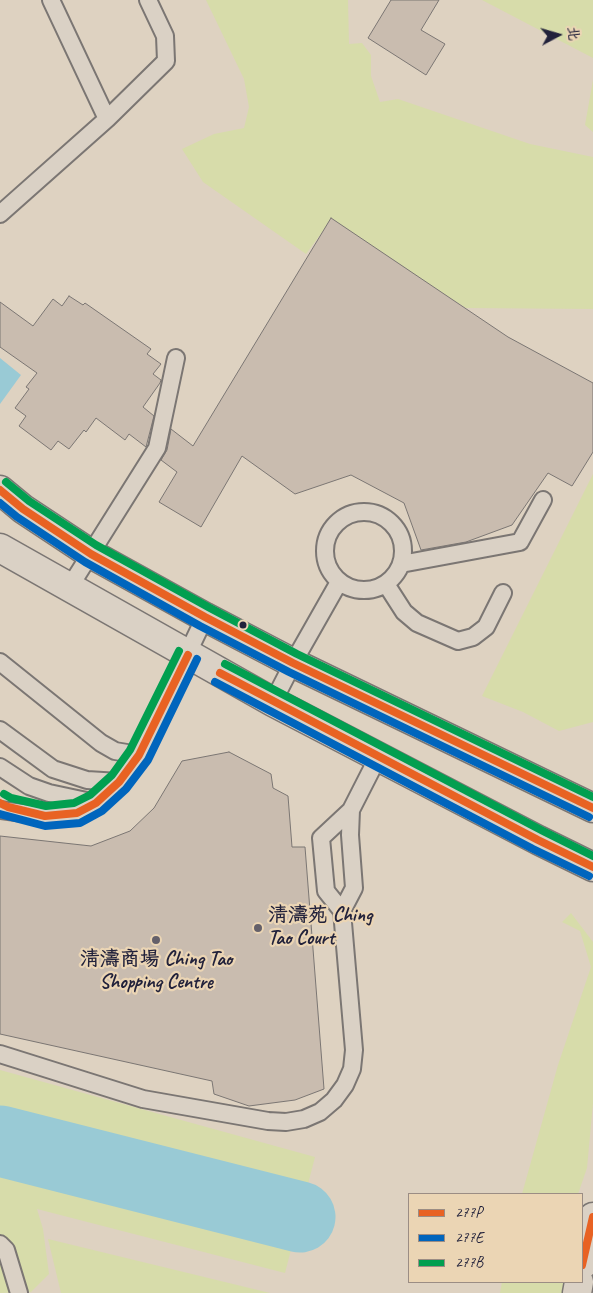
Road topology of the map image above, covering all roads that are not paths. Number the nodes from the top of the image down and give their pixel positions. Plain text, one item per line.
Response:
1 (51, 0) edge
2 (148, 0) edge
3 (108, 120) junction
4 (0, 214) edge
5 (176, 358) dead end
6 (0, 490) edge
7 (543, 500) dead end
8 (0, 548) edge
9 (91, 554) junction
10 (401, 564) junction
11 (340, 582) junction
12 (386, 584) junction
13 (69, 588) junction
14 (503, 593) dead end
15 (205, 617) junction
16 (188, 655) junction
17 (0, 662) edge
18 (293, 662) junction
19 (273, 702) junction
20 (0, 730) edge
21 (139, 755) junction
22 (378, 757) junction
23 (0, 767) edge
24 (119, 782) junction
25 (0, 803) edge
26 (96, 803) junction
27 (593, 808) edge
28 (0, 810) edge
29 (351, 810) junction
30 (44, 816) junction
31 (593, 867) edge
32 (342, 911) junction
33 (0, 1054) edge
34 (593, 1217) edge
35 (0, 1244) edge
36 (583, 1261) edge
37 (19, 1293) edge

1 - 3 lane
2 - 3 lane
3 - 4 lane
5 - 9 lane
6 - 9 street
7 - 10 lane
8 - 13 street
9 - 13 lane
9 - 15 street
10 - 11 lane
10 - 12 lane
11 - 12 lane
11 - 18 lane
12 - 14 lane
13 - 16 street
15 - 16 lane
15 - 18 street
16 - 19 street
16 - 21 lane
17 - 21 lane
18 - 19 lane
18 - 27 street
19 - 22 street
20 - 24 lane
21 - 24 lane
22 - 29 lane
22 - 31 street
23 - 26 lane
24 - 26 lane
25 - 30 lane
26 - 30 lane
28 - 30 lane
29 - 32 lane
29 - 32 lane
32 - 33 lane
34 - 36 street
35 - 37 lane

